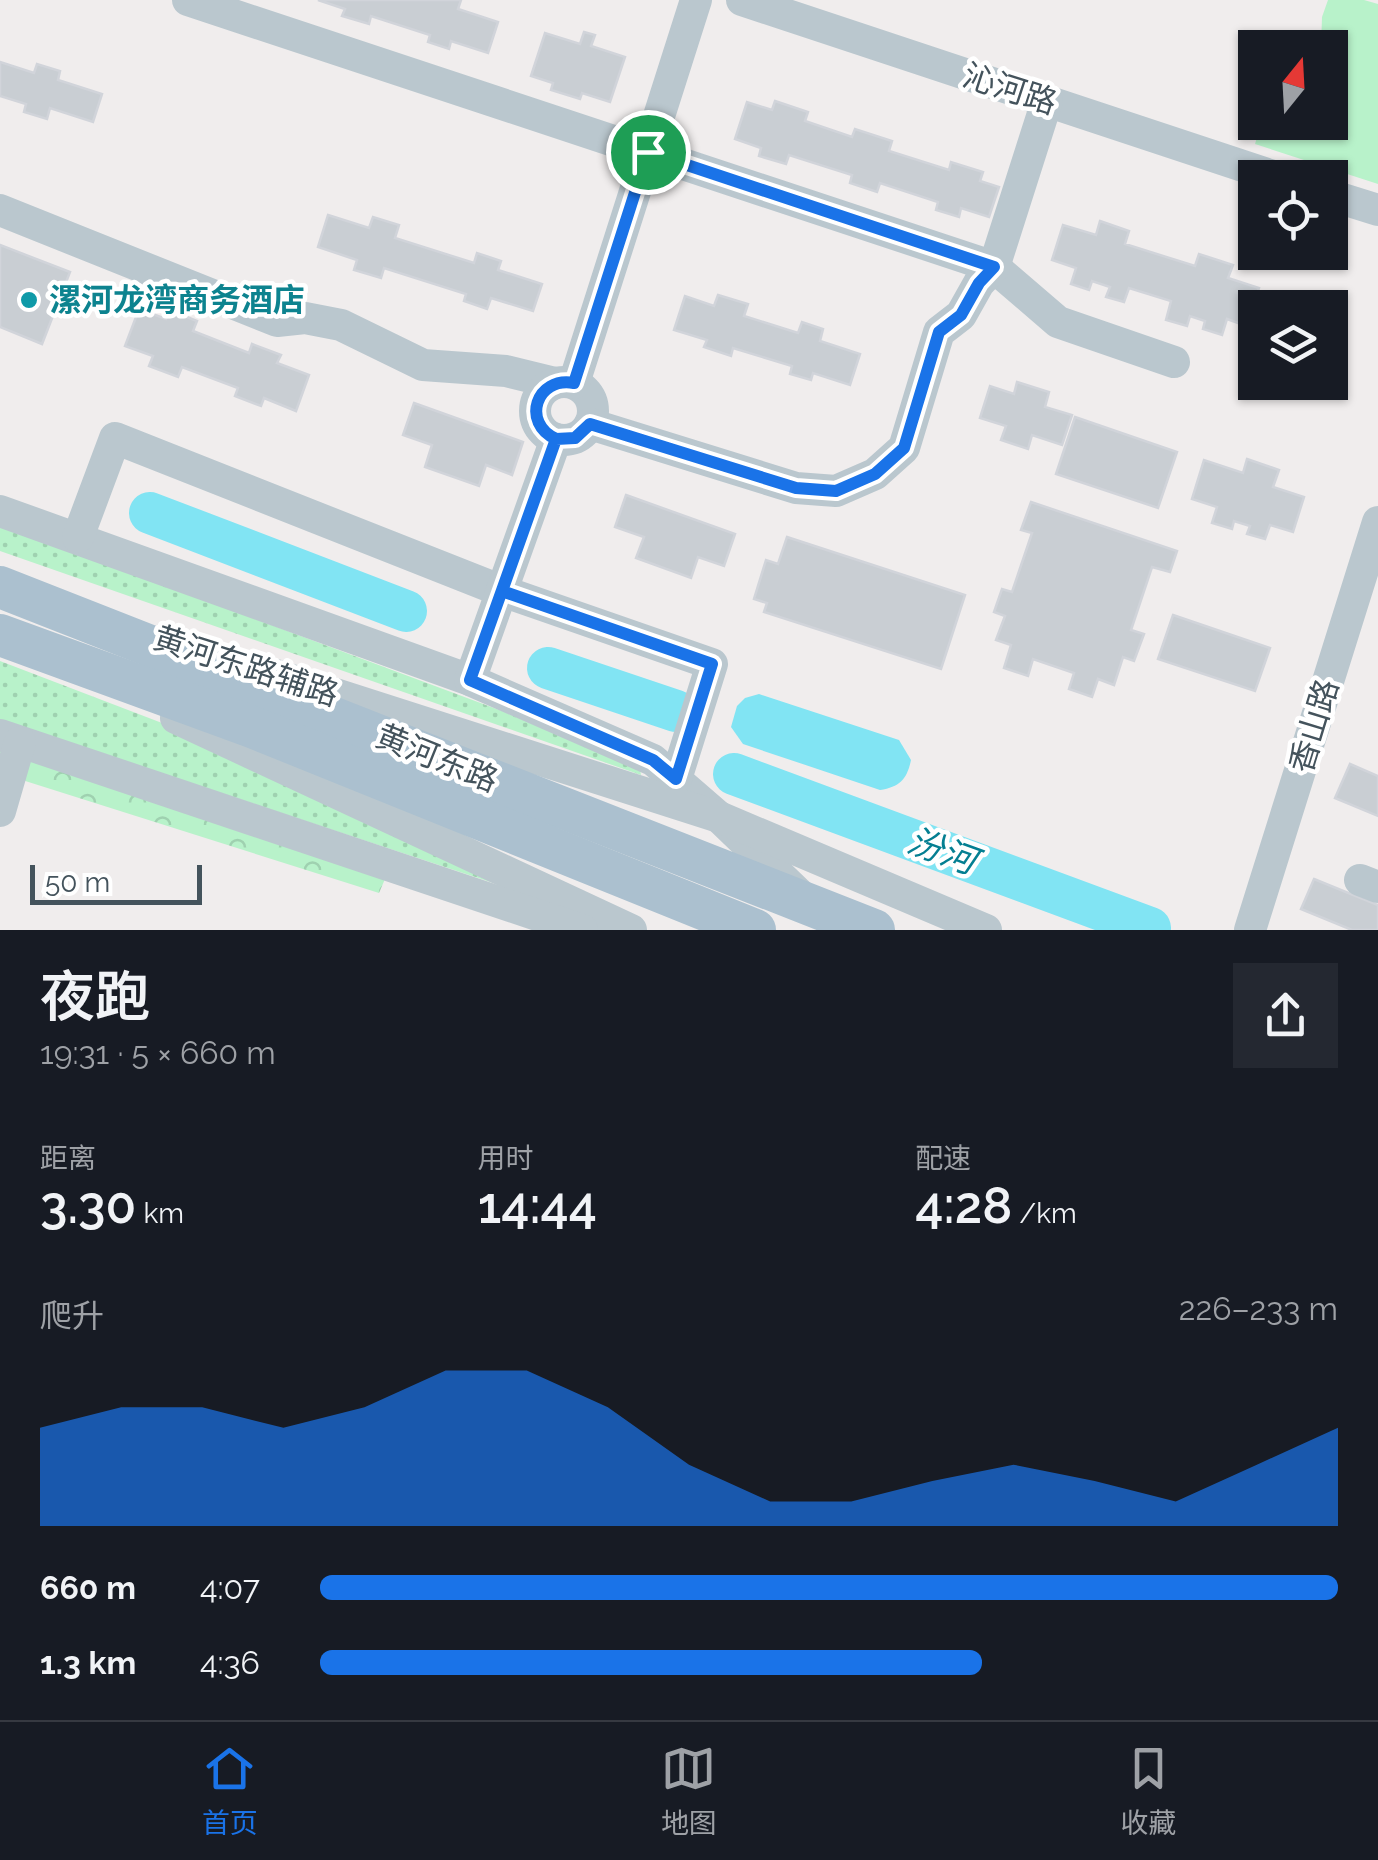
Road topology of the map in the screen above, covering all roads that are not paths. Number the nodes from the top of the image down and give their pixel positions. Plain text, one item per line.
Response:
1 (188, 0) edge
2 (696, 0) edge
3 (742, 0) edge
4 (800, 9) edge
5 (1048, 101) junction
6 (648, 152) junction
7 (1238, 165) edge
8 (1348, 200) edge
9 (0, 210) edge
10 (1378, 210) edge
11 (994, 267) junction
12 (1174, 362) dead end
13 (565, 383) junction
14 (590, 424) junction
15 (556, 439) junction
16 (0, 511) edge
17 (1378, 522) edge
18 (78, 537) junction
19 (6, 589) edge
20 (502, 591) junction
21 (0, 636) edge
22 (470, 680) junction
23 (10, 739) edge
24 (676, 779) junction
25 (0, 810) edge
26 (719, 817) junction
27 (810, 906) junction
28 (582, 930) edge
29 (631, 930) edge
30 (756, 930) edge
31 (874, 930) edge
32 (986, 930) edge
33 (1250, 930) edge

1 - 6 street
2 - 6 street
3 - 4 street, 沁河路
4 - 5 street, 沁河路
5 - 7 street, 沁河路
5 - 11 street
6 - 11 street
6 - 13 street
8 - 10 street
9 - 13 street
11 - 12 street
11 - 14 street
13 - 14 street
13 - 15 street
14 - 15 street
15 - 20 street
16 - 18 street
17 - 33 street, 香山路
18 - 20 street
18 - 22 street
19 - 26 street, 黄河东路辅路
19 - 27 main road, 黄河东路
20 - 22 street
20 - 24 street
21 - 29 street, 黄河东路辅路
21 - 30 main road, 黄河东路
22 - 24 street
23 - 25 street
23 - 28 street
24 - 26 street
26 - 27 street
26 - 32 street, 黄河东路辅路
27 - 31 main road, 黄河东路

